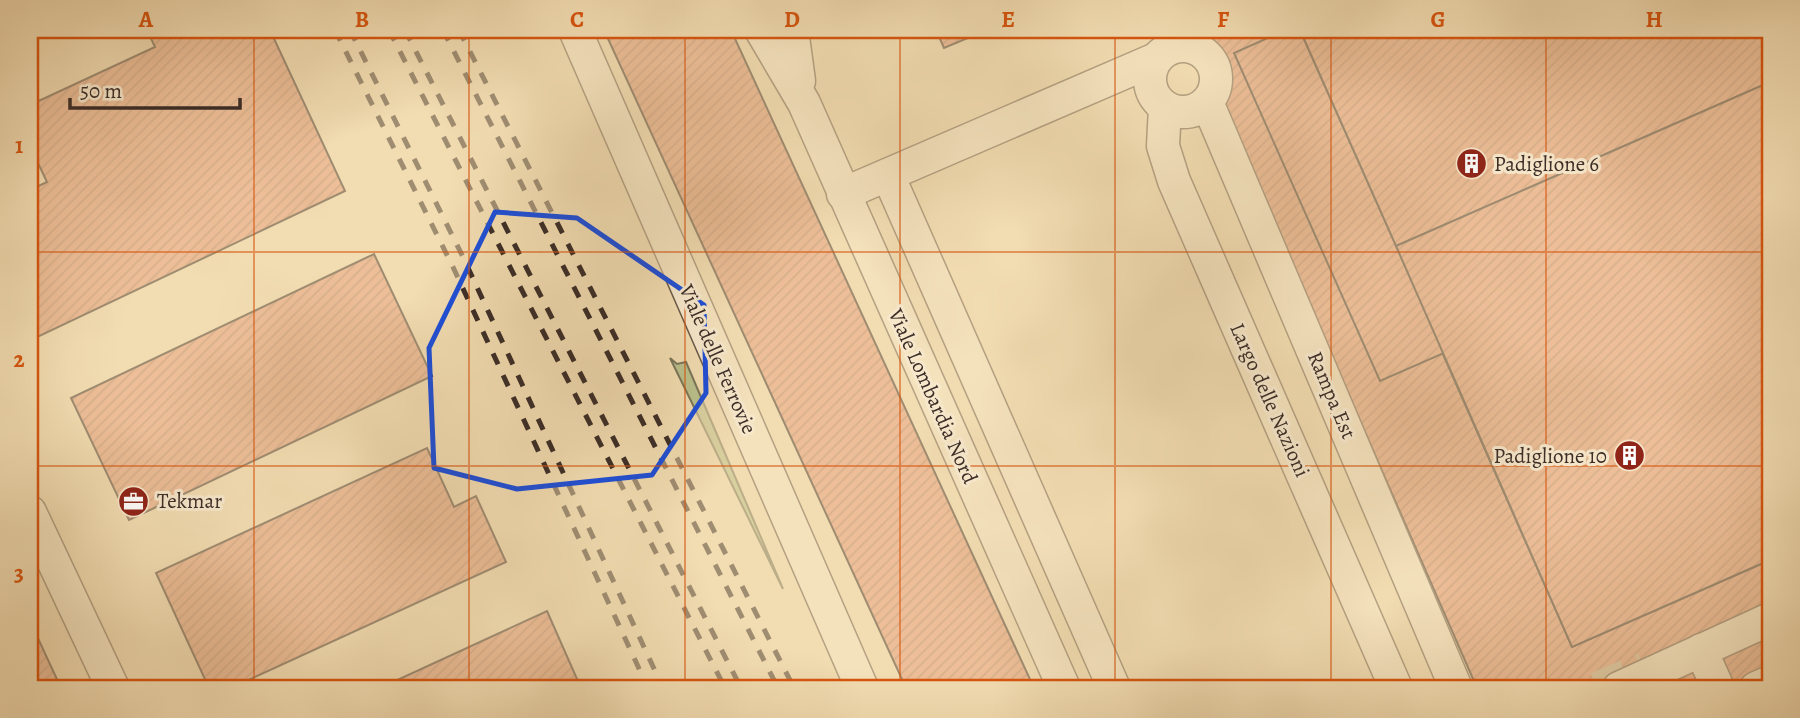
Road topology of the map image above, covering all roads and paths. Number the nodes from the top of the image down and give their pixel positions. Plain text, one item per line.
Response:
1 (575, 30) edge
2 (761, 30) edge
3 (792, 30) edge
4 (1175, 43) edge
5 (804, 103) junction
6 (1188, 107) junction
7 (888, 175) junction
8 (843, 194) junction
9 (30, 512) edge
10 (1770, 619) edge
11 (1700, 650) junction
12 (1770, 682) edge
13 (113, 688) edge
14 (862, 688) edge
15 (1064, 688) edge
16 (1114, 688) edge
17 (1396, 688) edge
18 (1444, 688) edge
19 (1456, 688) edge
20 (1619, 688) tunnel mouth
21 (1717, 688) edge
22 (1756, 688) edge

1 - 14 street, Viale delle Ferrovie
2 - 5 street, Viale Lombardia Nord
3 - 5 street, Viale Lombardia Nord
4 - 6 street
4 - 6 street
4 - 7 street
5 - 8 street, Viale Lombardia Nord
6 - 17 street, Largo delle Nazioni
6 - 18 street
6 - 19 street, Rampa Est
7 - 8 street
7 - 16 street
8 - 15 street, Viale Lombardia Nord
9 - 13 street
10 - 11 street
11 - 20 street
11 - 21 street
12 - 22 street

